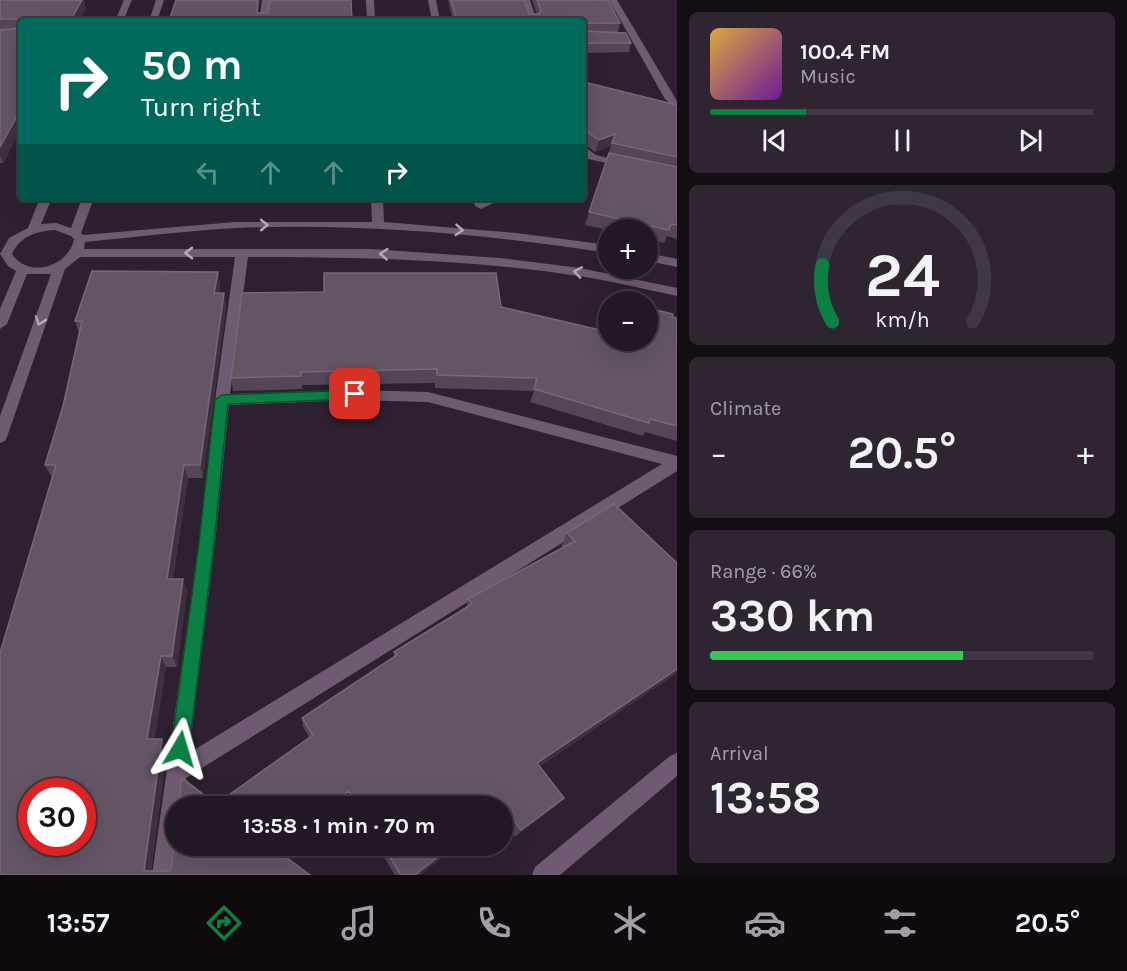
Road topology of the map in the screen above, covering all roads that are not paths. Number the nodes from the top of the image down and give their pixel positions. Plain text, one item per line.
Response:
1 (128, 0) edge
2 (160, 0) edge
3 (266, 0) edge
4 (370, 0) edge
5 (432, 0) edge
6 (526, 0) edge
7 (613, 0) edge
8 (120, 18) edge
9 (154, 18) edge
10 (263, 18) edge
11 (371, 18) edge
12 (435, 18) edge
13 (532, 18) edge
14 (677, 106) edge
15 (586, 155) edge
16 (635, 166) edge
17 (45, 201) edge
18 (87, 201) edge
19 (377, 201) edge
20 (480, 201) edge
21 (492, 201) edge
22 (378, 224) junction
23 (33, 230) junction
24 (78, 236) junction
25 (0, 240) edge
26 (14, 240) junction
27 (598, 247) edge
28 (78, 253) junction
29 (242, 253) junction
30 (658, 259) edge
31 (4, 261) edge
32 (677, 263) edge
33 (60, 266) junction
34 (23, 270) junction
35 (677, 292) edge
36 (0, 324) edge
37 (222, 400) junction
38 (0, 437) edge
39 (677, 463) edge
40 (677, 763) edge
41 (177, 772) junction
42 (164, 875) edge
43 (543, 875) edge

1 - 8 street
2 - 9 street
3 - 10 street
4 - 11 street
5 - 12 street
6 - 13 street
7 - 14 street
15 - 16 street
17 - 23 street
18 - 24 street
19 - 22 street
20 - 21 street
24 -> 22 street
22 -> 27 street
23 - 24 street
23 - 26 street
24 - 28 street
25 - 26 street
26 - 31 street
29 -> 28 street
28 - 33 street
35 -> 29 street
29 - 37 street
30 - 32 street
31 - 34 street
33 - 34 street
33 -> 38 street
34 - 36 street
37 - 39 street
37 - 41 street
39 - 41 street
40 - 43 street
41 - 42 street

